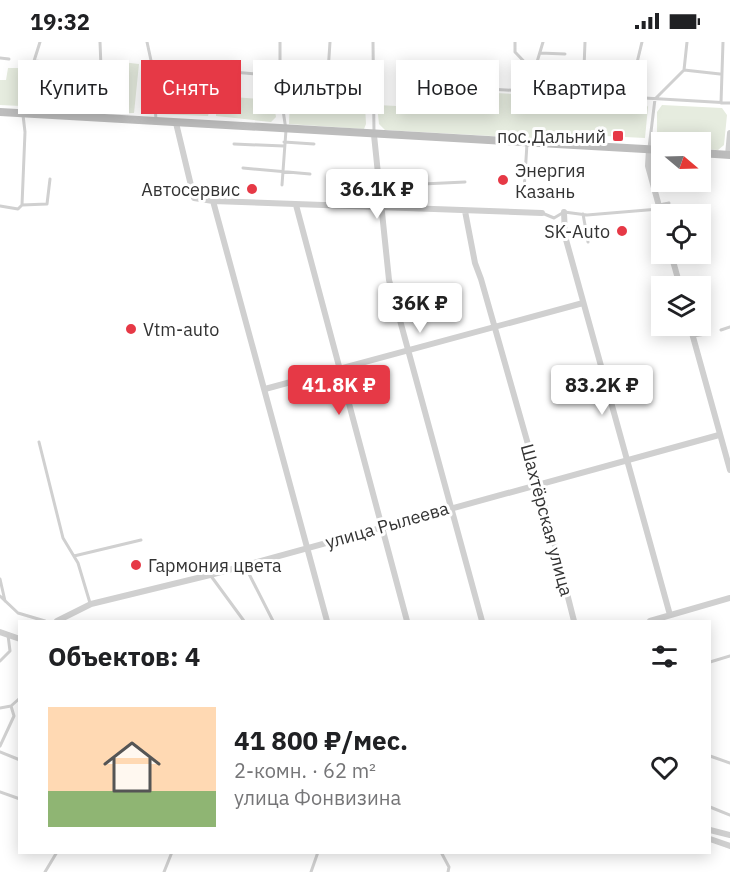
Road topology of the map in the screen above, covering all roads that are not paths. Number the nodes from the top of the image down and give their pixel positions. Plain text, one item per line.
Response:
1 (40, 42) edge
2 (100, 42) edge
3 (147, 42) edge
4 (280, 42) edge
5 (330, 42) edge
6 (373, 42) edge
7 (515, 42) edge
8 (543, 42) edge
9 (585, 42) edge
10 (642, 42) edge
11 (687, 42) edge
12 (723, 42) edge
13 (539, 53) junction
14 (565, 54) dead end
15 (0, 58) edge
16 (9, 59) dead end
17 (34, 60) edge
18 (101, 60) edge
19 (151, 60) edge
20 (280, 60) edge
21 (329, 60) edge
22 (373, 60) edge
23 (523, 60) edge
24 (537, 60) edge
25 (584, 60) edge
26 (638, 60) edge
27 (684, 70) junction
28 (720, 74) junction
29 (647, 99) edge
30 (655, 99) junction
31 (721, 103) junction
32 (730, 103) edge
33 (0, 112) edge
34 (18, 113) edge
35 (25, 114) joint
36 (99, 114) edge
37 (155, 114) edge
38 (284, 114) edge
39 (373, 114) edge
40 (99, 118) junction
41 (156, 122) junction
42 (176, 123) junction
43 (286, 130) junction
44 (730, 133) edge
45 (374, 135) junction
46 (527, 143) junction
47 (234, 144) dead end
48 (284, 144) junction
49 (314, 144) dead end
50 (649, 150) junction
51 (711, 154) edge
52 (729, 155) edge
53 (243, 168) dead end
54 (283, 171) junction
55 (310, 174) dead end
56 (50, 179) dead end
57 (465, 182) dead end
58 (282, 185) dead end
59 (380, 186) junction
60 (524, 190) dead end
61 (213, 201) junction
62 (296, 204) junction
63 (658, 204) edge
64 (22, 205) junction
65 (0, 206) edge
66 (651, 208) edge
67 (382, 209) junction
68 (465, 211) junction
69 (564, 212) junction
70 (543, 213) joint
71 (583, 214) junction
72 (588, 242) dead end
73 (583, 303) junction
74 (730, 327) edge
75 (495, 329) junction
76 (721, 330) dead end
77 (693, 336) edge
78 (409, 349) junction
79 (338, 369) junction
80 (265, 389) junction
81 (719, 435) junction
82 (39, 442) dead end
83 (627, 459) junction
84 (730, 470) edge
85 (539, 483) junction
86 (452, 506) junction
87 (381, 526) junction
88 (141, 540) dead end
89 (309, 547) junction
90 (74, 556) junction
91 (244, 564) junction
92 (210, 575) junction
93 (0, 579) edge
94 (0, 596) edge
95 (730, 598) edge
96 (5, 601) junction
97 (91, 604) junction
98 (680, 612) junction
99 (670, 615) junction
100 (42, 620) edge
101 (59, 620) edge
102 (243, 620) edge
103 (272, 620) edge
104 (327, 620) edge
105 (407, 620) edge
106 (483, 620) edge
107 (573, 620) edge
108 (653, 620) edge
109 (682, 620) edge
110 (0, 632) edge
111 (8, 635) junction
112 (18, 638) edge
113 (730, 656) edge
114 (1, 662) edge
115 (711, 662) edge
116 (18, 700) edge
117 (11, 706) junction
118 (0, 708) edge
119 (14, 716) junction
120 (18, 717) edge
121 (0, 746) edge
122 (0, 752) edge
123 (711, 756) edge
124 (18, 759) edge
125 (730, 764) edge
126 (0, 792) edge
127 (18, 797) edge
128 (711, 807) edge
129 (730, 814) edge
130 (711, 830) edge
131 (730, 836) edge
132 (711, 839) edge
133 (730, 846) edge
134 (56, 854) edge
135 (171, 854) edge
136 (317, 854) edge
137 (442, 854) edge
138 (45, 872) edge
139 (164, 872) edge
140 (311, 872) edge
141 (448, 872) edge

1 - 17 lane
2 - 18 lane
3 - 19 lane
4 - 20 lane
5 - 21 lane
6 - 22 lane
7 - 23 lane
8 - 13 lane
9 - 25 lane
10 - 26 lane
11 - 27 lane
12 - 28 lane
13 - 14 lane
13 - 24 lane
15 - 16 lane
27 - 28 lane
27 - 30 lane
28 - 31 lane
29 - 30 lane
30 - 31 lane
30 - 50 lane
31 - 32 lane
33 - 34 street
35 - 40 street
35 - 64 lane
36 - 40 lane
37 - 41 lane
38 - 43 lane
39 - 45 lane
40 - 41 street
41 - 42 street
42 - 43 street
42 - 61 street
43 - 45 street
43 - 48 lane
44 - 52 street
45 - 46 street
45 - 59 street
46 - 50 street
46 - 60 lane
47 - 48 lane
48 - 49 lane
48 - 54 lane
50 - 63 street
51 - 52 street
53 - 54 lane
54 - 55 lane
54 - 58 lane
56 - 64 lane
57 - 59 lane
59 - 67 street
61 - 62 street
61 - 80 street
62 - 67 street
62 - 79 street
64 - 65 lane
66 - 71 lane
67 - 68 street
67 - 78 street
68 - 70 street
68 - 75 street, Шахтёрская улица
69 - 70 lane
69 - 71 lane
69 - 73 street
71 - 72 lane
73 - 75 street
73 - 83 street
74 - 76 lane
75 - 78 street
75 - 85 street, Шахтёрская улица
77 - 81 street
78 - 79 street
78 - 86 street
79 - 80 street
79 - 87 street
80 - 89 street
81 - 83 street, улица Рылеева
81 - 84 street
82 - 90 lane
83 - 85 street, улица Рылеева
83 - 99 street
85 - 86 street, улица Рылеева
85 - 107 street, Шахтёрская улица
86 - 87 street, улица Рылеева
86 - 106 street
87 - 89 street, улица Рылеева
87 - 105 street
88 - 90 lane
89 - 91 street, улица Рылеева
89 - 104 street
90 - 97 lane
91 - 92 street, улица Рылеева
91 - 103 lane
92 - 97 street, улица Рылеева
92 - 102 lane
93 - 96 lane
94 - 96 lane
95 - 98 street
96 - 100 lane
97 - 101 street, улица Рылеева
98 - 99 street
98 - 109 lane
99 - 108 street
110 - 111 street
111 - 112 street
111 - 114 lane
113 - 115 lane
116 - 117 lane
117 - 118 lane
117 - 119 lane
119 - 120 lane
119 - 121 lane
122 - 124 lane
123 - 125 lane
126 - 127 lane
128 - 129 lane
130 - 131 street
132 - 133 street
134 - 138 lane
135 - 139 lane
136 - 140 lane
137 - 141 lane

